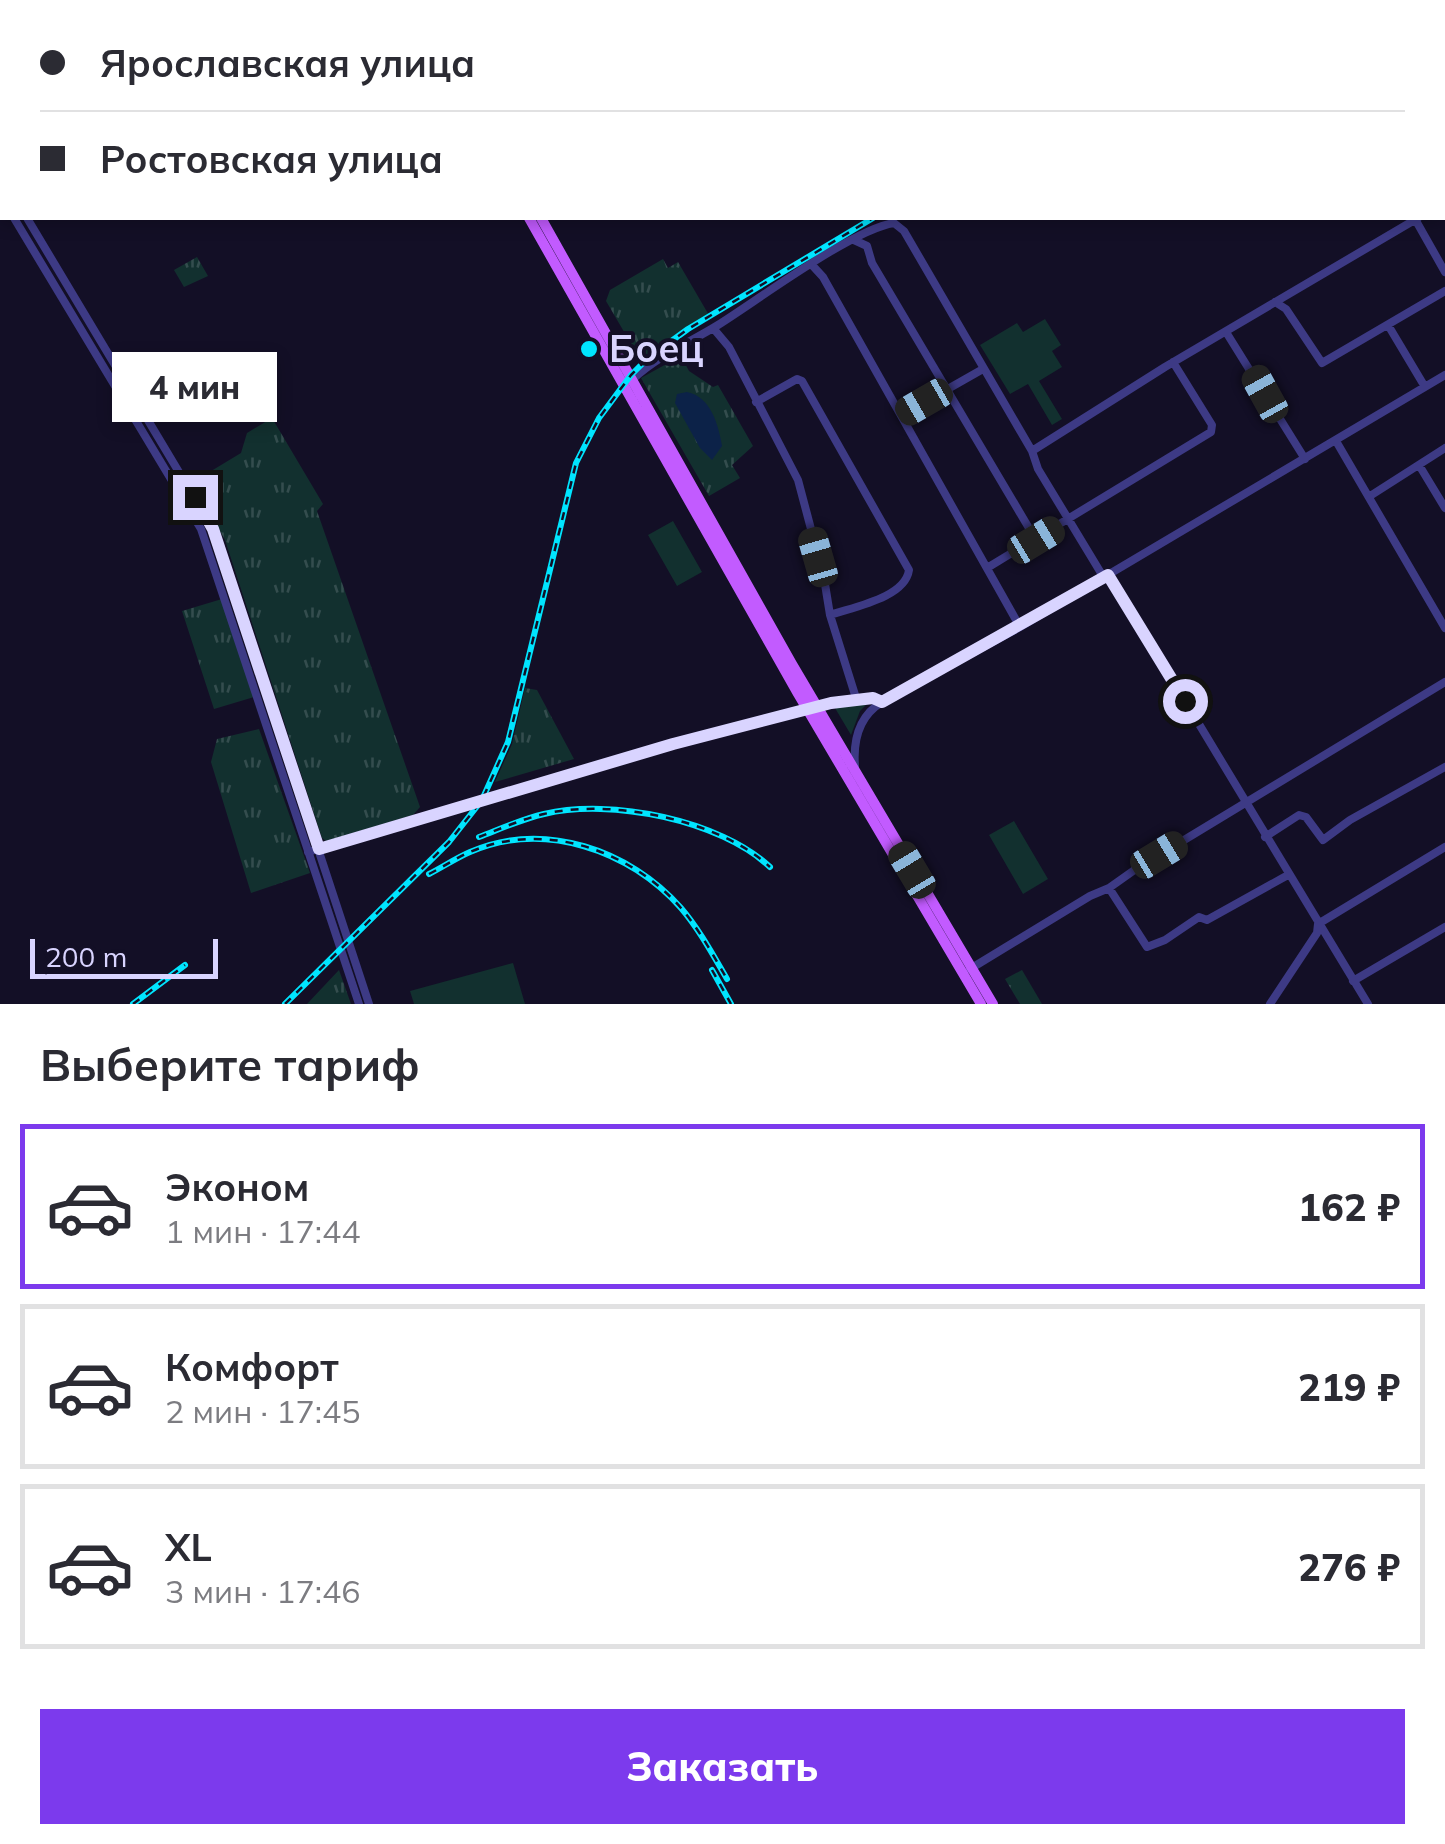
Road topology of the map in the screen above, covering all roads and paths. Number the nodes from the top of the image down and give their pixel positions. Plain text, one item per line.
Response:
1 (15, 220) edge
2 (28, 220) edge
3 (530, 220) edge
4 (542, 220) edge
5 (1413, 220) edge
6 (1417, 220) edge
7 (854, 240) junction
8 (42, 243) junction
9 (33, 248) junction
10 (812, 266) junction
11 (1445, 272) edge
12 (1445, 291) edge
13 (1276, 302) junction
14 (1388, 325) junction
15 (713, 328) junction
16 (1226, 332) junction
17 (1173, 362) junction
18 (983, 368) junction
19 (1445, 375) edge
20 (633, 379) junction
21 (1426, 387) junction
22 (946, 390) junction
23 (756, 402) junction
24 (902, 415) junction
25 (1336, 441) junction
26 (1445, 448) edge
27 (1032, 450) junction
28 (1305, 459) junction
29 (1418, 465) junction
30 (1370, 496) junction
31 (1445, 508) edge
32 (1069, 520) junction
33 (205, 527) junction
34 (1036, 540) junction
35 (987, 568) junction
36 (1106, 576) junction
37 (1442, 613) edge
38 (830, 614) junction
39 (1020, 627) junction
40 (1445, 628) edge
41 (1445, 682) edge
42 (856, 698) junction
43 (882, 702) junction
44 (813, 709) junction
45 (1445, 767) edge
46 (855, 770) junction
47 (1245, 803) junction
48 (1265, 836) junction
49 (1445, 847) edge
50 (319, 849) junction
51 (308, 852) junction
52 (1288, 875) junction
53 (1109, 888) junction
54 (1318, 924) junction
55 (1445, 927) edge
56 (966, 971) junction
57 (1353, 981) junction
58 (359, 1004) edge
59 (369, 1004) edge
60 (980, 1004) edge
61 (993, 1004) edge
62 (1270, 1004) edge
63 (1368, 1004) edge

1 - 9 street
2 - 8 street
3 - 44 main road
4 - 20 main road
5 - 13 street
6 - 11 street
7 - 10 street
7 - 18 street
7 - 22 street
8 - 9 street
8 - 33 street
9 - 33 street
10 - 15 street
10 - 24 street
12 - 14 street
13 - 14 street
13 - 16 street
14 - 21 street
15 - 20 street
15 - 23 street
16 - 17 street
16 - 28 street
17 - 27 street
17 - 32 street
18 - 22 street
18 - 27 street
19 - 21 street
20 - 44 main road
21 - 25 street
22 - 24 street
22 - 34 street
23 - 38 street
23 - 38 street
24 - 35 street
25 - 28 street
25 - 30 street
26 - 29 street
27 - 32 street
28 - 36 street
29 - 30 street
29 - 31 street
30 - 37 street
32 - 34 street
32 - 36 street
33 - 50 street
33 - 51 street
34 - 35 street
35 - 39 street
36 - 39 street
36 - 47 street
37 - 40 street
38 - 42 street
39 - 43 street
41 - 47 street
42 - 43 street
42 - 44 street
43 - 46 street
44 - 46 main road
44 - 50 street
44 - 56 main road
45 - 48 street
46 - 56 main road
47 - 48 street
47 - 53 street
48 - 52 street
49 - 54 street
50 - 51 street
50 - 59 street
51 - 58 street
52 - 53 street
52 - 54 street
53 - 56 street
54 - 57 street
54 - 62 street
55 - 57 street
56 - 60 main road
56 - 61 main road
57 - 63 street

